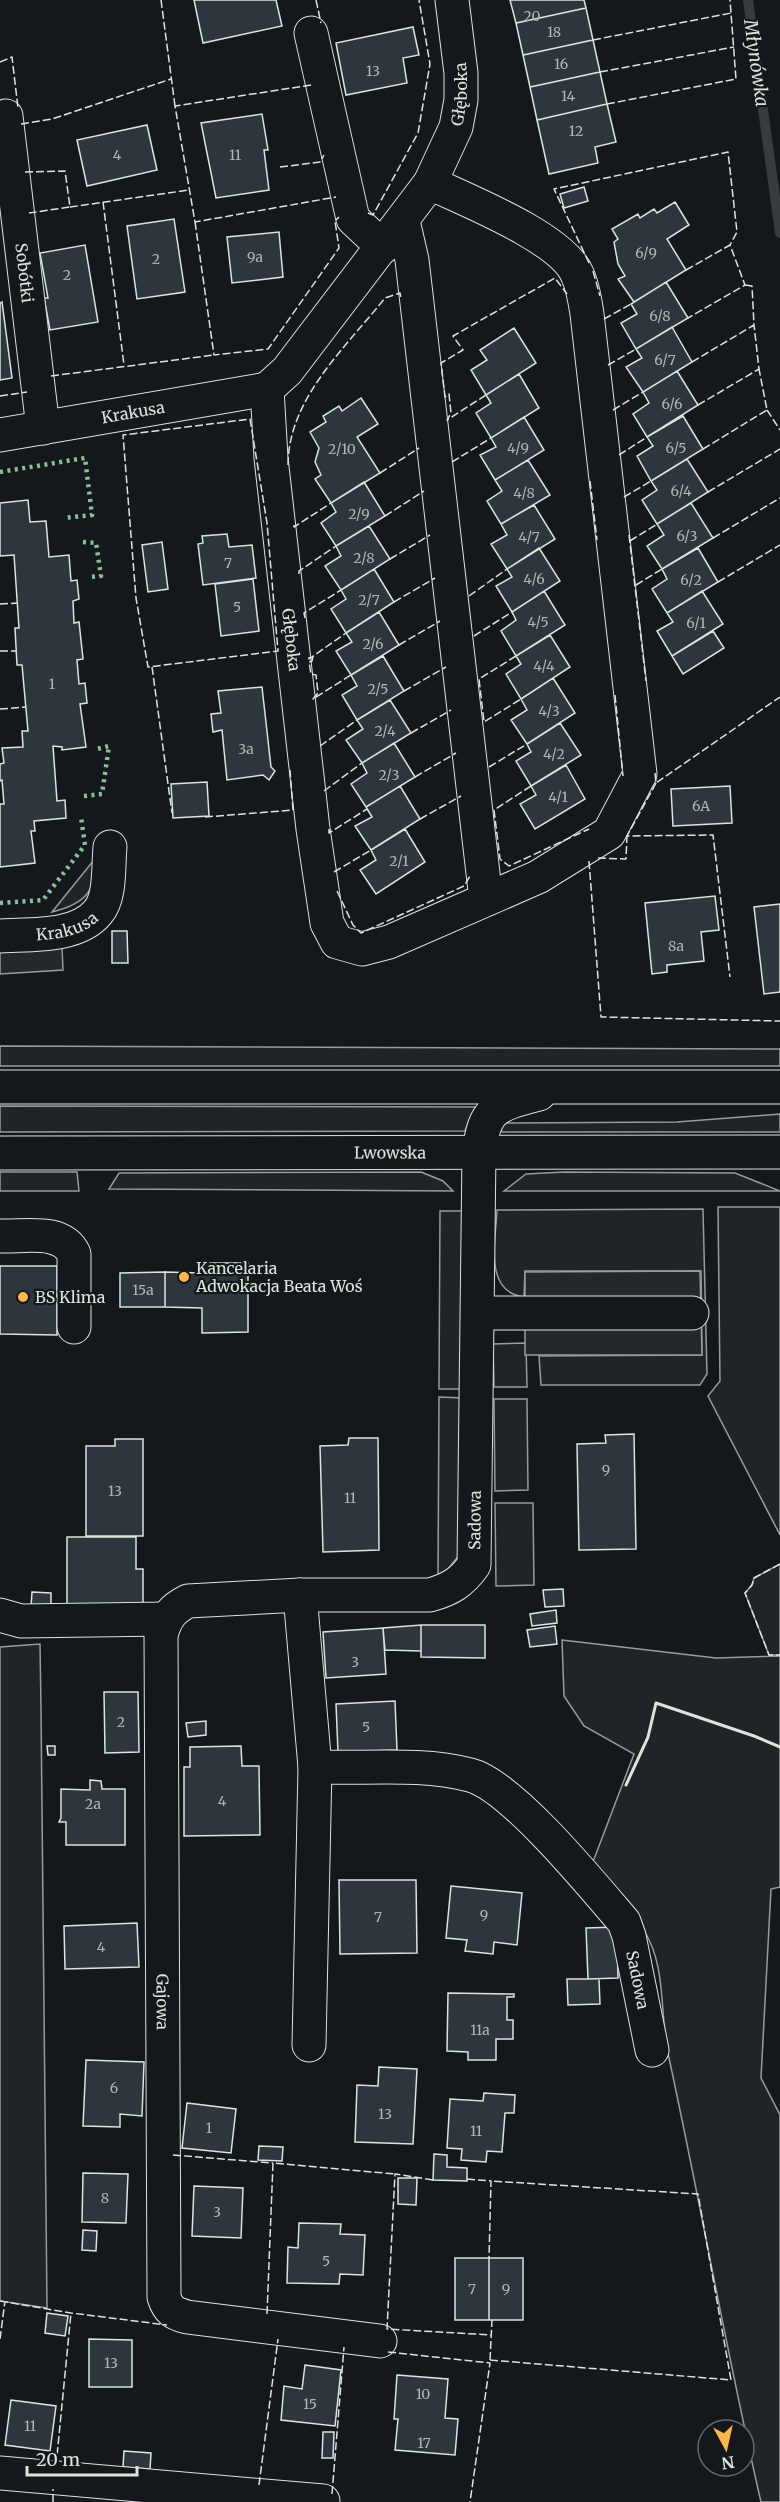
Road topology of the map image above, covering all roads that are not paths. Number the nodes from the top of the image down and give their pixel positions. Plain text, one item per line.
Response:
1 (452, 0) edge
2 (311, 33) dead end
3 (6, 116) dead end
4 (430, 183) junction
5 (393, 234) junction
6 (267, 389) junction
7 (43, 428) junction
8 (0, 435) edge
9 (110, 847) dead end
10 (486, 899) junction
11 (0, 936) edge
12 (0, 1087) edge
13 (570, 1087) junction
14 (780, 1087) edge
15 (780, 1152) edge
16 (0, 1153) edge
17 (479, 1153) junction
18 (0, 1236) edge
19 (478, 1313) junction
20 (692, 1313) dead end
21 (74, 1327) dead end
22 (300, 1595) junction
23 (0, 1615) edge
24 (166, 1619) junction
25 (315, 1767) junction
26 (309, 2045) dead end
27 (652, 2050) dead end
28 (380, 2341) dead end
29 (0, 2473) edge
30 (323, 2502) edge

1 - 4 street, Głęboka
2 - 5 street
3 - 7 street, Sobótki
4 - 5 street, Głęboka
4 - 10 street, Głęboka
5 - 6 street, Głęboka
5 - 10 street
6 - 7 street, Krakusa
6 - 10 street, Głęboka
7 - 8 street, Krakusa
9 - 11 street, Krakusa
12 - 13 street
13 - 14 street
13 - 17 street, Sadowa
15 - 17 street, Lwowska
16 - 17 street, Lwowska
17 - 19 street, Sadowa
18 - 21 street
19 - 20 street
19 - 22 street, Sadowa
22 - 24 street
22 - 25 street
23 - 24 street
24 - 28 street, Gajowa
25 - 26 street
25 - 27 street, Sadowa
29 - 30 street

